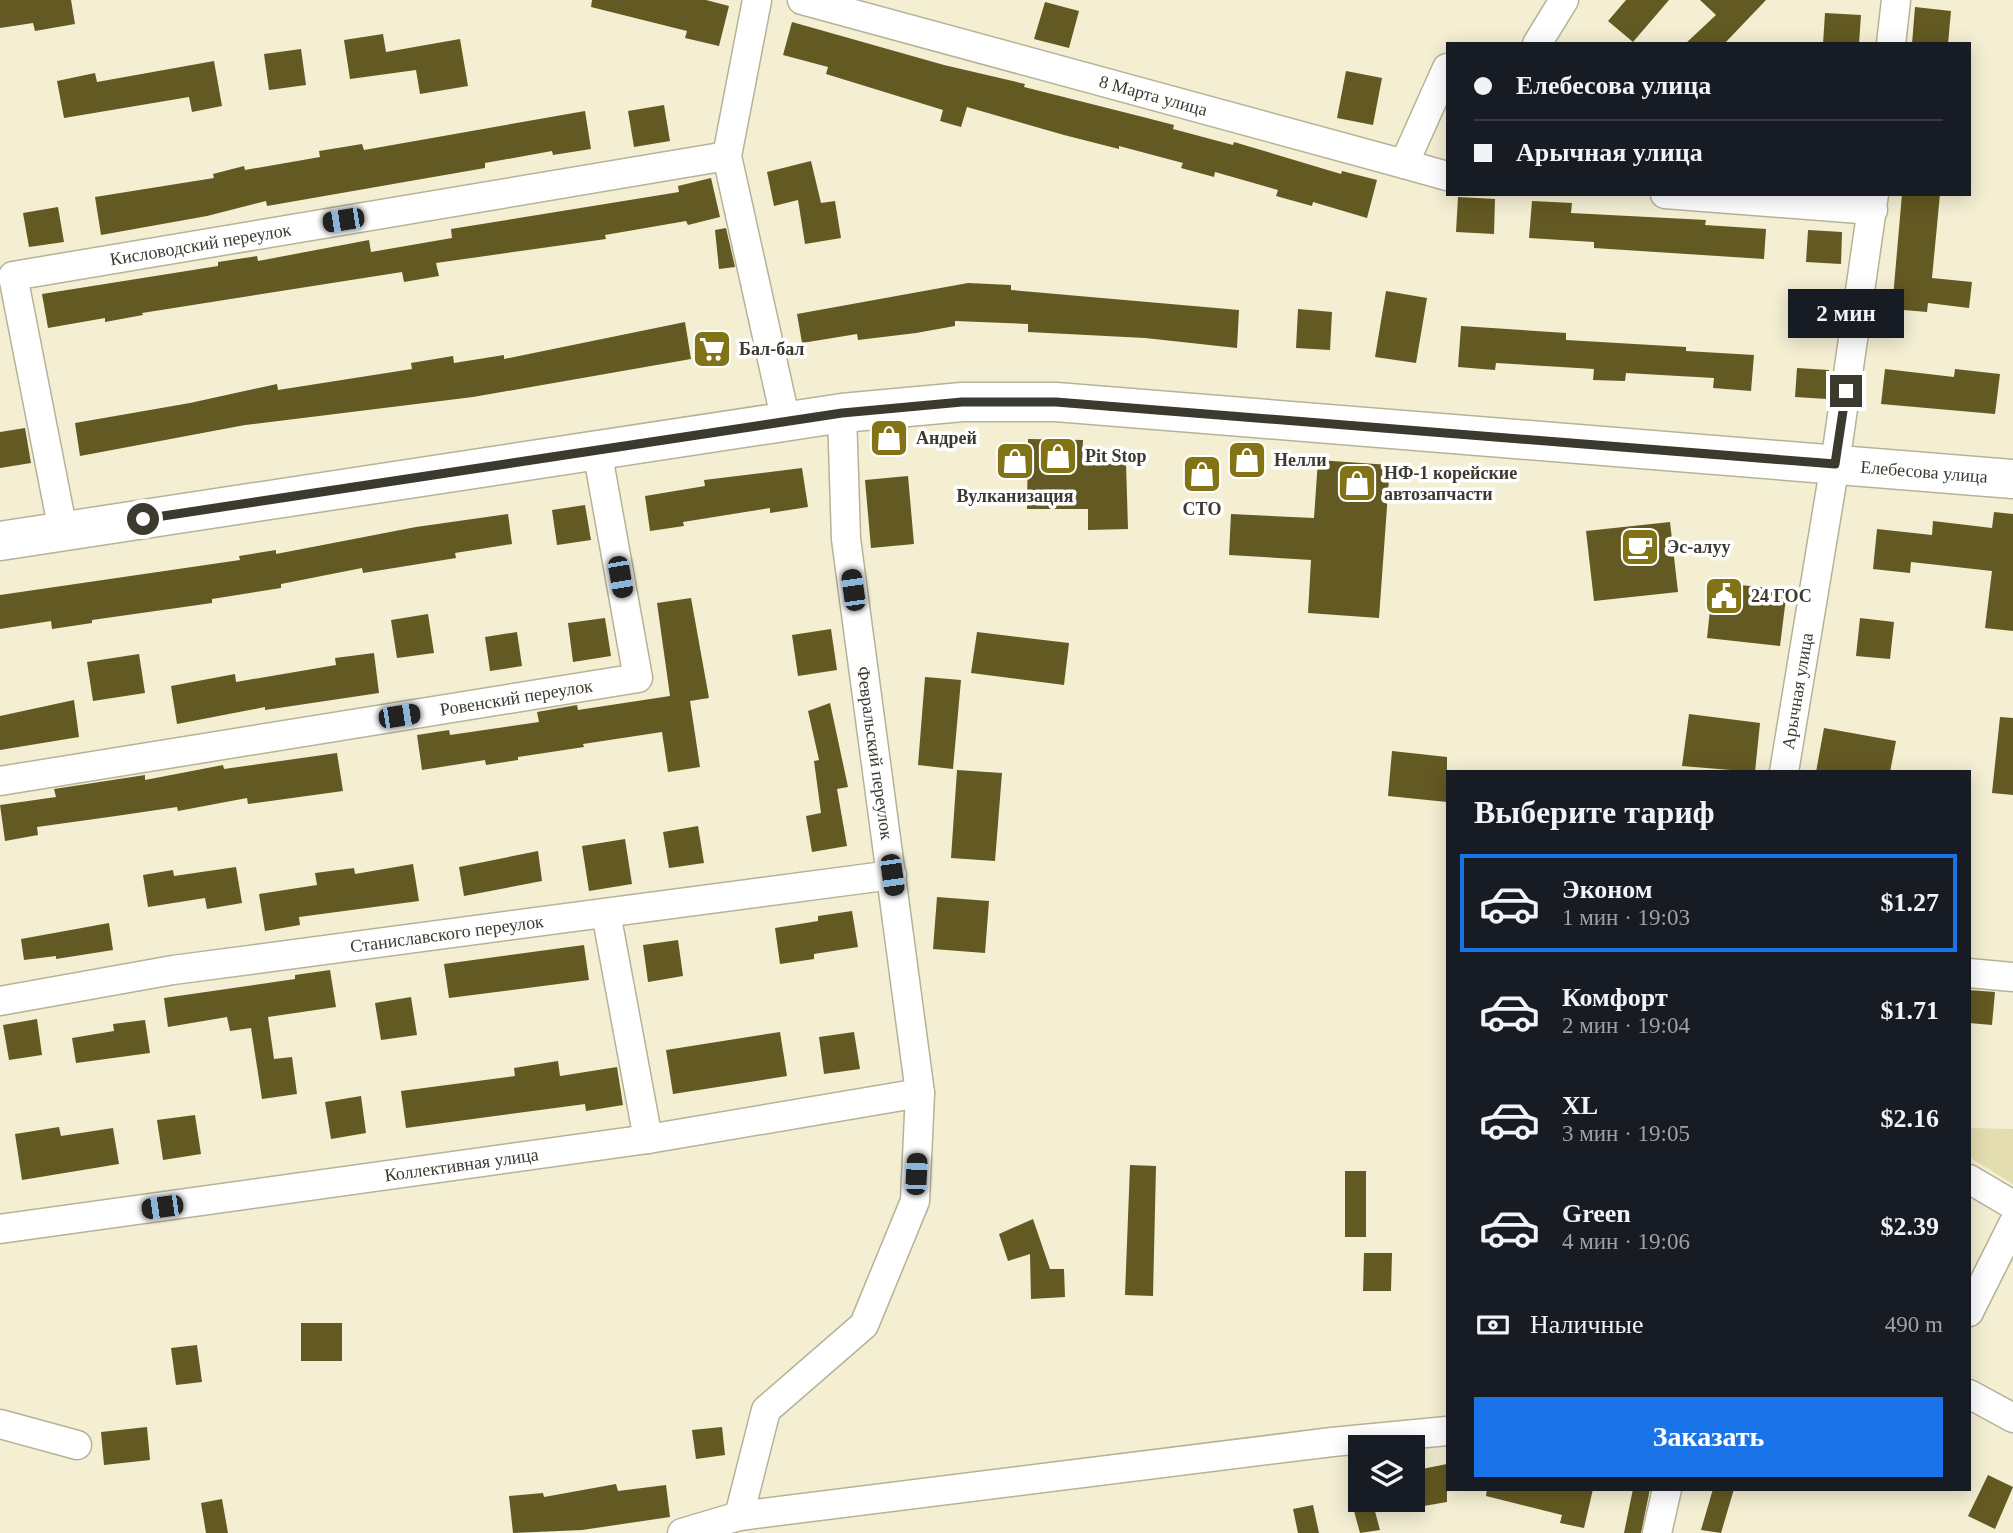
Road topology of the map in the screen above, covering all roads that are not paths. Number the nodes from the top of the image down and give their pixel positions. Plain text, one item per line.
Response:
1 (757, 0) edge
2 (802, 0) edge
3 (1564, 0) edge
4 (1896, 0) edge
5 (1538, 42) edge
6 (1891, 42) edge
7 (1446, 70) edge
8 (727, 156) junction
9 (1404, 164) junction
10 (1446, 176) edge
11 (1717, 196) edge
12 (1873, 202) edge
13 (842, 413) junction
14 (786, 422) junction
15 (597, 450) junction
16 (1835, 464) junction
17 (2013, 479) edge
18 (63, 531) junction
19 (0, 541) edge
20 (1784, 770) edge
21 (0, 781) edge
22 (892, 875) junction
23 (606, 913) junction
24 (1971, 973) edge
25 (2013, 977) edge
26 (0, 1001) edge
27 (920, 1093) junction
28 (648, 1139) junction
29 (1971, 1180) edge
30 (2013, 1205) edge
31 (2013, 1224) edge
32 (0, 1229) edge
33 (1971, 1308) edge
34 (1971, 1395) edge
35 (2013, 1418) edge
36 (0, 1424) edge
37 (1446, 1432) edge
38 (77, 1446) dead end
39 (1667, 1491) edge
40 (739, 1516) junction
41 (682, 1533) edge
42 (1657, 1533) edge

1 - 8 street
2 - 9 street, 8 Марта улица
3 - 5 street
4 - 6 street
7 - 9 street
8 - 14 street
8 - 18 street, Кисловодский переулок
9 - 10 street, 8 Марта улица
11 - 12 street
12 - 16 street, Арычная улица
13 - 14 main road, Елебесова улица
13 - 16 main road, Елебесова улица
13 - 22 street, Февральский переулок
14 - 15 main road, Елебесова улица
15 - 18 main road, Елебесова улица
15 - 21 street, Ровенский переулок
16 - 17 main road, Елебесова улица
16 - 20 street, Арычная улица
18 - 19 main road, Елебесова улица
22 - 23 street, Станиславского переулок
22 - 27 street, Февральский переулок
23 - 26 street, Станиславского переулок
23 - 28 street
24 - 25 street
27 - 28 street, Коллективная улица
27 - 40 street, Февральский переулок
28 - 32 street, Коллективная улица
29 - 30 street
31 - 33 street
34 - 35 street
36 - 38 street
37 - 40 street
39 - 42 street
40 - 41 street

